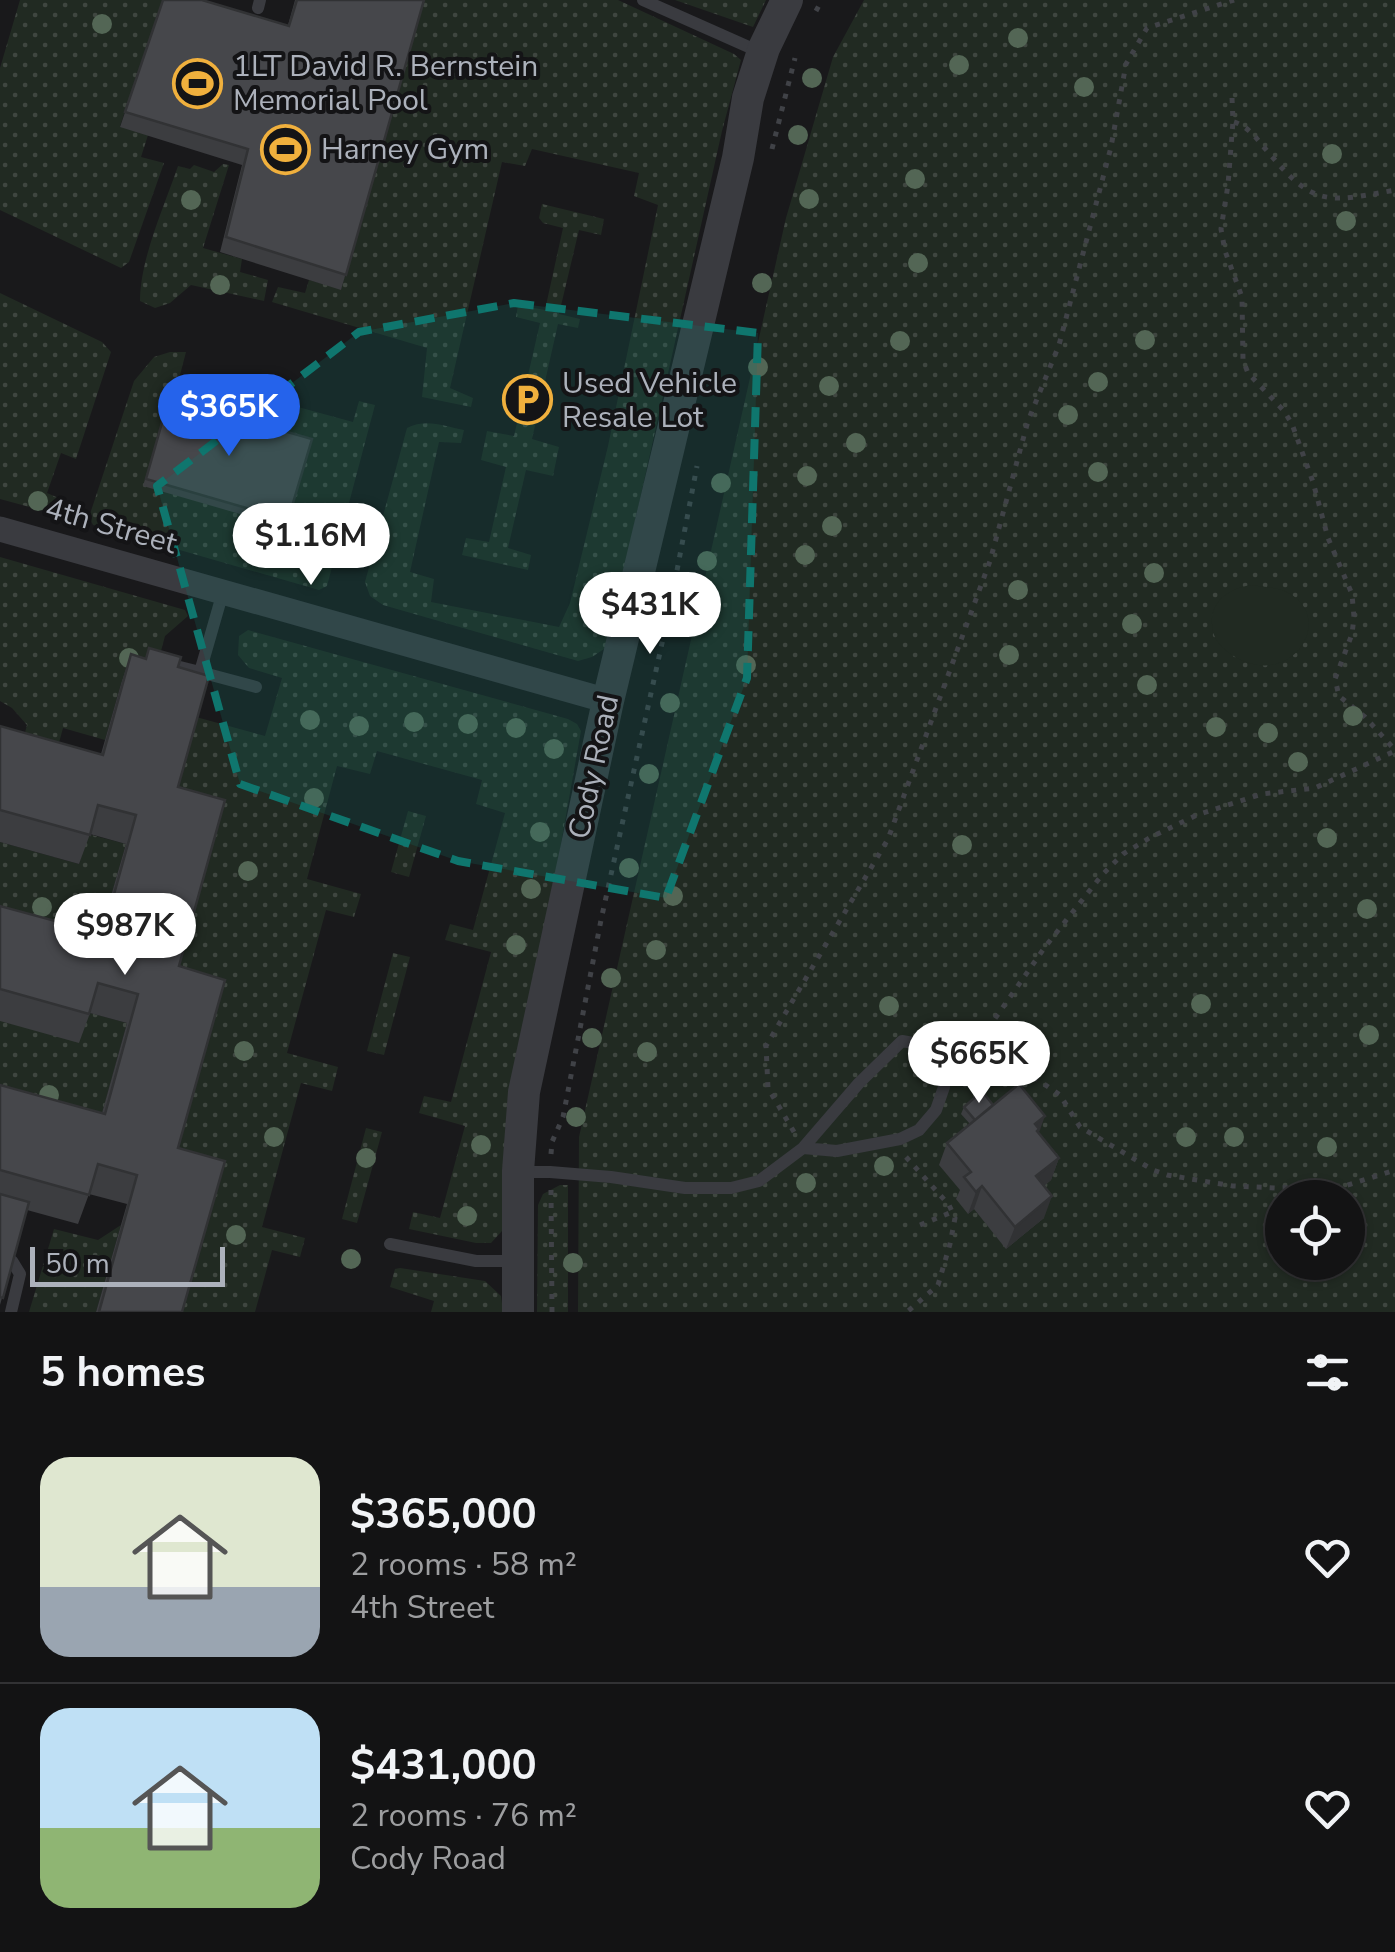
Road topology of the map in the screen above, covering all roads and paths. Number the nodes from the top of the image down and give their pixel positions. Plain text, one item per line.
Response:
1 (643, 0) edge
2 (822, 0) edge
3 (1234, 0) edge
4 (800, 8) edge
5 (800, 46) dead end
6 (762, 53) junction
7 (1232, 98) dead end
8 (1233, 121) junction
9 (769, 158) dead end
10 (1395, 190) edge
11 (697, 464) dead end
12 (0, 528) edge
13 (223, 592) junction
14 (162, 662) edge
15 (200, 672) junction
16 (256, 687) dead end
17 (608, 701) junction
18 (1395, 750) edge
19 (980, 1040) junction
20 (942, 1062) junction
21 (890, 1140) junction
22 (803, 1148) junction
23 (1395, 1170) edge
24 (534, 1172) junction
25 (952, 1212) junction
26 (920, 1225) dead end
27 (390, 1244) dead end
28 (12, 1261) edge
29 (518, 1261) junction
30 (11, 1312) edge
31 (518, 1312) edge
32 (552, 1312) edge
33 (907, 1312) edge

1 - 6 lane
2 - 4 path
3 - 22 path
4 - 6 street, Cody Road
5 - 9 path
6 - 17 street, Cody Road
7 - 8 path
8 - 10 path
8 - 18 path
11 - 24 path
12 - 13 street, 4th Street
13 - 15 lane
13 - 17 street, 4th Street
14 - 15 lane
15 - 16 lane
17 - 24 street, Cody Road
18 - 19 path
19 - 20 path
19 - 23 path
20 - 21 lane
20 - 22 lane
21 - 22 lane
21 - 25 path
22 - 24 lane
24 - 29 street, Cody Road
24 - 32 path
25 - 26 path
25 - 33 path
27 - 29 lane
28 - 30 lane
29 - 31 street, Cody Road

